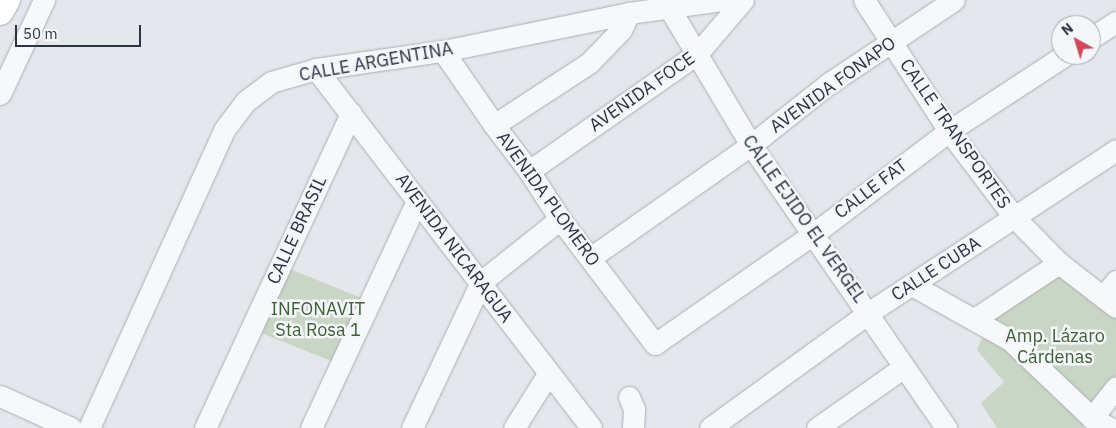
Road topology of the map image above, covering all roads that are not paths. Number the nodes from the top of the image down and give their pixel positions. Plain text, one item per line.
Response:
1 (7, 0) edge
2 (44, 0) edge
3 (722, 0) edge
4 (743, 0) edge
5 (864, 0) edge
6 (954, 0) edge
7 (668, 6) junction
8 (0, 12) edge
9 (629, 13) junction
10 (1115, 24) edge
11 (1101, 32) edge
12 (891, 42) junction
13 (443, 51) junction
14 (697, 54) junction
15 (1051, 64) edge
16 (316, 69) junction
17 (0, 94) edge
18 (351, 113) junction
19 (494, 125) junction
20 (949, 131) junction
21 (751, 145) junction
22 (1116, 150) edge
23 (529, 170) junction
24 (417, 201) junction
25 (1014, 217) junction
26 (560, 219) junction
27 (812, 235) junction
28 (590, 258) junction
29 (1059, 263) junction
30 (481, 282) junction
31 (912, 284) junction
32 (1112, 295) edge
33 (868, 313) junction
34 (976, 318) junction
35 (655, 344) joint
36 (904, 367) junction
37 (548, 374) junction
38 (1116, 387) edge
39 (0, 396) edge
40 (629, 396) dead end
41 (1101, 423) edge
42 (71, 428) edge
43 (89, 428) edge
44 (204, 428) edge
45 (311, 428) edge
46 (412, 428) edge
47 (514, 428) edge
48 (591, 428) edge
49 (633, 428) edge
50 (710, 428) edge
51 (817, 428) edge
52 (946, 428) edge

1 - 8 main road
2 - 17 street
3 - 7 street, CALLE ARGENTINA
4 - 14 street, AVENIDA FOCE
5 - 12 street, CALLE TRANSPORTES
6 - 12 street, AVENIDA FONAPO
7 - 9 street, CALLE ARGENTINA
7 - 14 street, CALLE EJIDO EL VERGEL
9 - 13 street, CALLE ARGENTINA
9 - 19 street
10 - 11 street
12 - 20 street, CALLE TRANSPORTES
12 - 21 street, AVENIDA FONAPO
13 - 16 street, CALLE ARGENTINA
13 - 19 street, AVENIDA PLOMERO
14 - 21 street, CALLE EJIDO EL VERGEL
14 - 23 street, AVENIDA FOCE
15 - 20 street, CALLE FAT
16 - 18 street, AVENIDA NICARAGUA
16 - 43 street, CALLE ARGENTINA
18 - 24 street, AVENIDA NICARAGUA
18 - 44 street, CALLE BRASIL
19 - 23 street, AVENIDA PLOMERO
20 - 25 street, CALLE TRANSPORTES
20 - 27 street, CALLE FAT
21 - 27 street, CALLE EJIDO EL VERGEL
21 - 28 street, AVENIDA FONAPO
22 - 25 street, CALLE CUBA
23 - 26 street, AVENIDA PLOMERO
24 - 30 street, AVENIDA NICARAGUA
24 - 45 street
25 - 29 street, CALLE TRANSPORTES
25 - 31 street, CALLE CUBA
26 - 28 street, AVENIDA PLOMERO
26 - 30 street
27 - 33 street, CALLE EJIDO EL VERGEL
27 - 35 street, CALLE FAT
28 - 35 street, AVENIDA PLOMERO
29 - 32 street, CALLE TRANSPORTES
29 - 34 street
30 - 37 street, AVENIDA NICARAGUA
30 - 46 street
31 - 33 street, CALLE CUBA
31 - 34 street
33 - 36 street, CALLE EJIDO EL VERGEL
33 - 50 street, CALLE CUBA
34 - 41 street
36 - 51 street
36 - 52 street, CALLE EJIDO EL VERGEL
37 - 47 street
37 - 48 street, AVENIDA NICARAGUA
38 - 41 street
39 - 42 street
40 - 49 street

